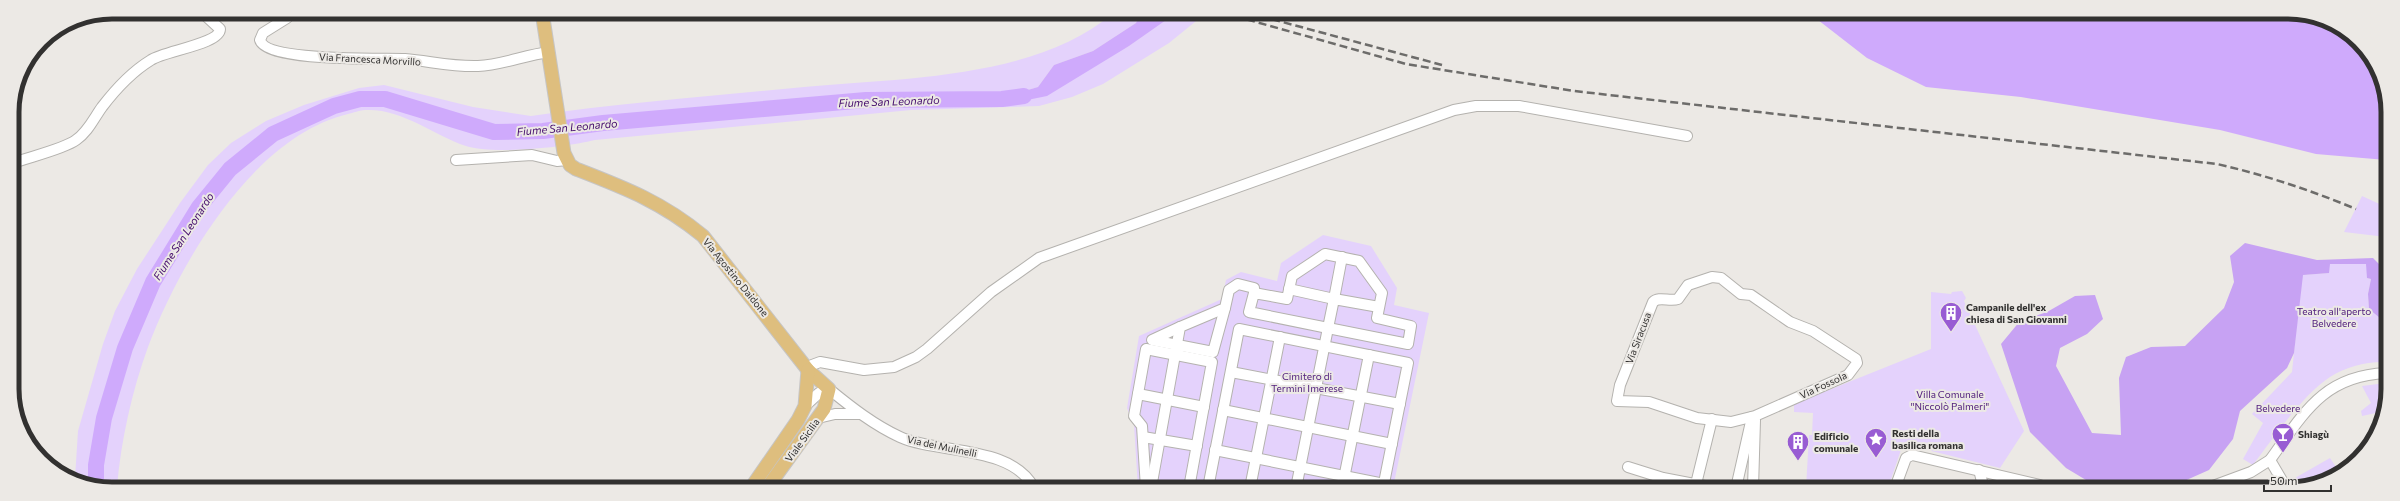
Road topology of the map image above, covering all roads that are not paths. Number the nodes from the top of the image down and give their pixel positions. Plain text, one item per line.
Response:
1 (209, 19) edge
2 (285, 19) edge
3 (543, 19) edge
4 (549, 52) junction
5 (1687, 136) dead end
6 (566, 156) junction
7 (456, 160) dead end
8 (19, 161) edge
9 (1342, 257) junction
10 (1289, 289) junction
11 (1254, 292) junction
12 (1334, 299) junction
13 (1678, 299) joint
14 (1225, 308) junction
15 (1379, 308) junction
16 (1180, 327) junction
17 (1328, 328) junction
18 (1280, 337) junction
19 (1324, 346) junction
20 (1176, 350) junction
21 (1369, 355) junction
22 (808, 370) junction
23 (1231, 372) junction
24 (2381, 374) edge
25 (1271, 379) junction
26 (1316, 388) junction
27 (829, 389) junction
28 (1138, 394) junction
29 (1361, 396) junction
30 (1167, 400) junction
31 (1400, 404) junction
32 (805, 406) junction
33 (1204, 407) junction
34 (1223, 410) junction
35 (860, 414) junction
36 (1754, 416) junction
37 (818, 418) junction
38 (1264, 418) junction
39 (1712, 420) junction
40 (1308, 427) junction
41 (1353, 436) junction
42 (1143, 437) junction
43 (1161, 440) junction
44 (1392, 444) junction
45 (1197, 446) junction
46 (1215, 450) junction
47 (1256, 458) junction
48 (2270, 460) junction
49 (1628, 467) dead end
50 (1300, 468) junction
51 (1979, 470) junction
52 (1344, 476) junction
53 (1663, 478) junction
54 (755, 482) edge
55 (771, 482) edge
56 (1029, 482) edge
57 (1146, 482) edge
58 (1152, 482) edge
59 (1190, 482) edge
60 (1209, 482) edge
61 (1251, 482) edge
62 (1297, 482) edge
63 (1343, 482) edge
64 (1368, 482) edge
65 (1385, 482) edge
66 (1662, 482) edge
67 (1679, 482) edge
68 (1696, 482) edge
69 (1738, 482) edge
70 (1753, 482) edge
71 (1898, 482) edge
72 (1982, 482) edge
73 (2028, 482) edge
74 (2224, 482) edge
75 (2283, 482) edge

1 - 8 street
2 - 4 street, Via Francesca Morvillo
3 - 4 main road
4 - 6 main road
5 - 22 street
6 - 7 street
6 - 22 main road, Via Agostino Daidone
9 - 10 street
9 - 12 street
9 - 15 street
10 - 11 street
10 - 12 street
11 - 14 street
11 - 17 street
12 - 15 street
12 - 17 street
13 - 36 street, Via Fossola
13 - 39 street, Via Siracusa
14 - 16 street
14 - 20 street
15 - 17 street
16 - 20 street
16 - 20 street
17 - 19 street
18 - 19 street
18 - 23 street
18 - 25 street
19 - 21 street
19 - 26 street
20 - 28 street
20 - 30 street
20 - 33 street
21 - 29 street
21 - 31 street
22 - 27 main road, Via Agostino Daidone
22 - 32 main road
23 - 25 street
23 - 34 street
24 - 48 street
25 - 26 street
25 - 38 street
26 - 29 street
26 - 40 street
27 - 32 street
27 - 35 street, Via dei Mulinelli
27 - 37 main road, Viale Sicilia
28 - 30 street
28 - 42 street
29 - 31 street
29 - 41 street
30 - 33 street
30 - 43 street
31 - 44 street
32 - 54 main road, Viale Sicilia
33 - 45 street
34 - 38 street
34 - 46 street
35 - 37 street
35 - 56 street, Via dei Mulinelli
36 - 39 street
36 - 69 street
36 - 70 street
37 - 55 main road, Viale Sicilia
38 - 40 street
38 - 47 street
39 - 68 street
40 - 41 street
40 - 50 street
41 - 44 street
41 - 52 street
42 - 43 street
42 - 57 street
43 - 45 street
43 - 58 street
44 - 65 street
45 - 59 street
46 - 47 street
46 - 60 street
47 - 50 street
47 - 61 street
48 - 74 street
48 - 75 street
49 - 53 street
50 - 52 street
50 - 62 street
51 - 71 street
51 - 72 street
51 - 73 street
52 - 63 street
52 - 64 street
53 - 66 street
53 - 67 street

